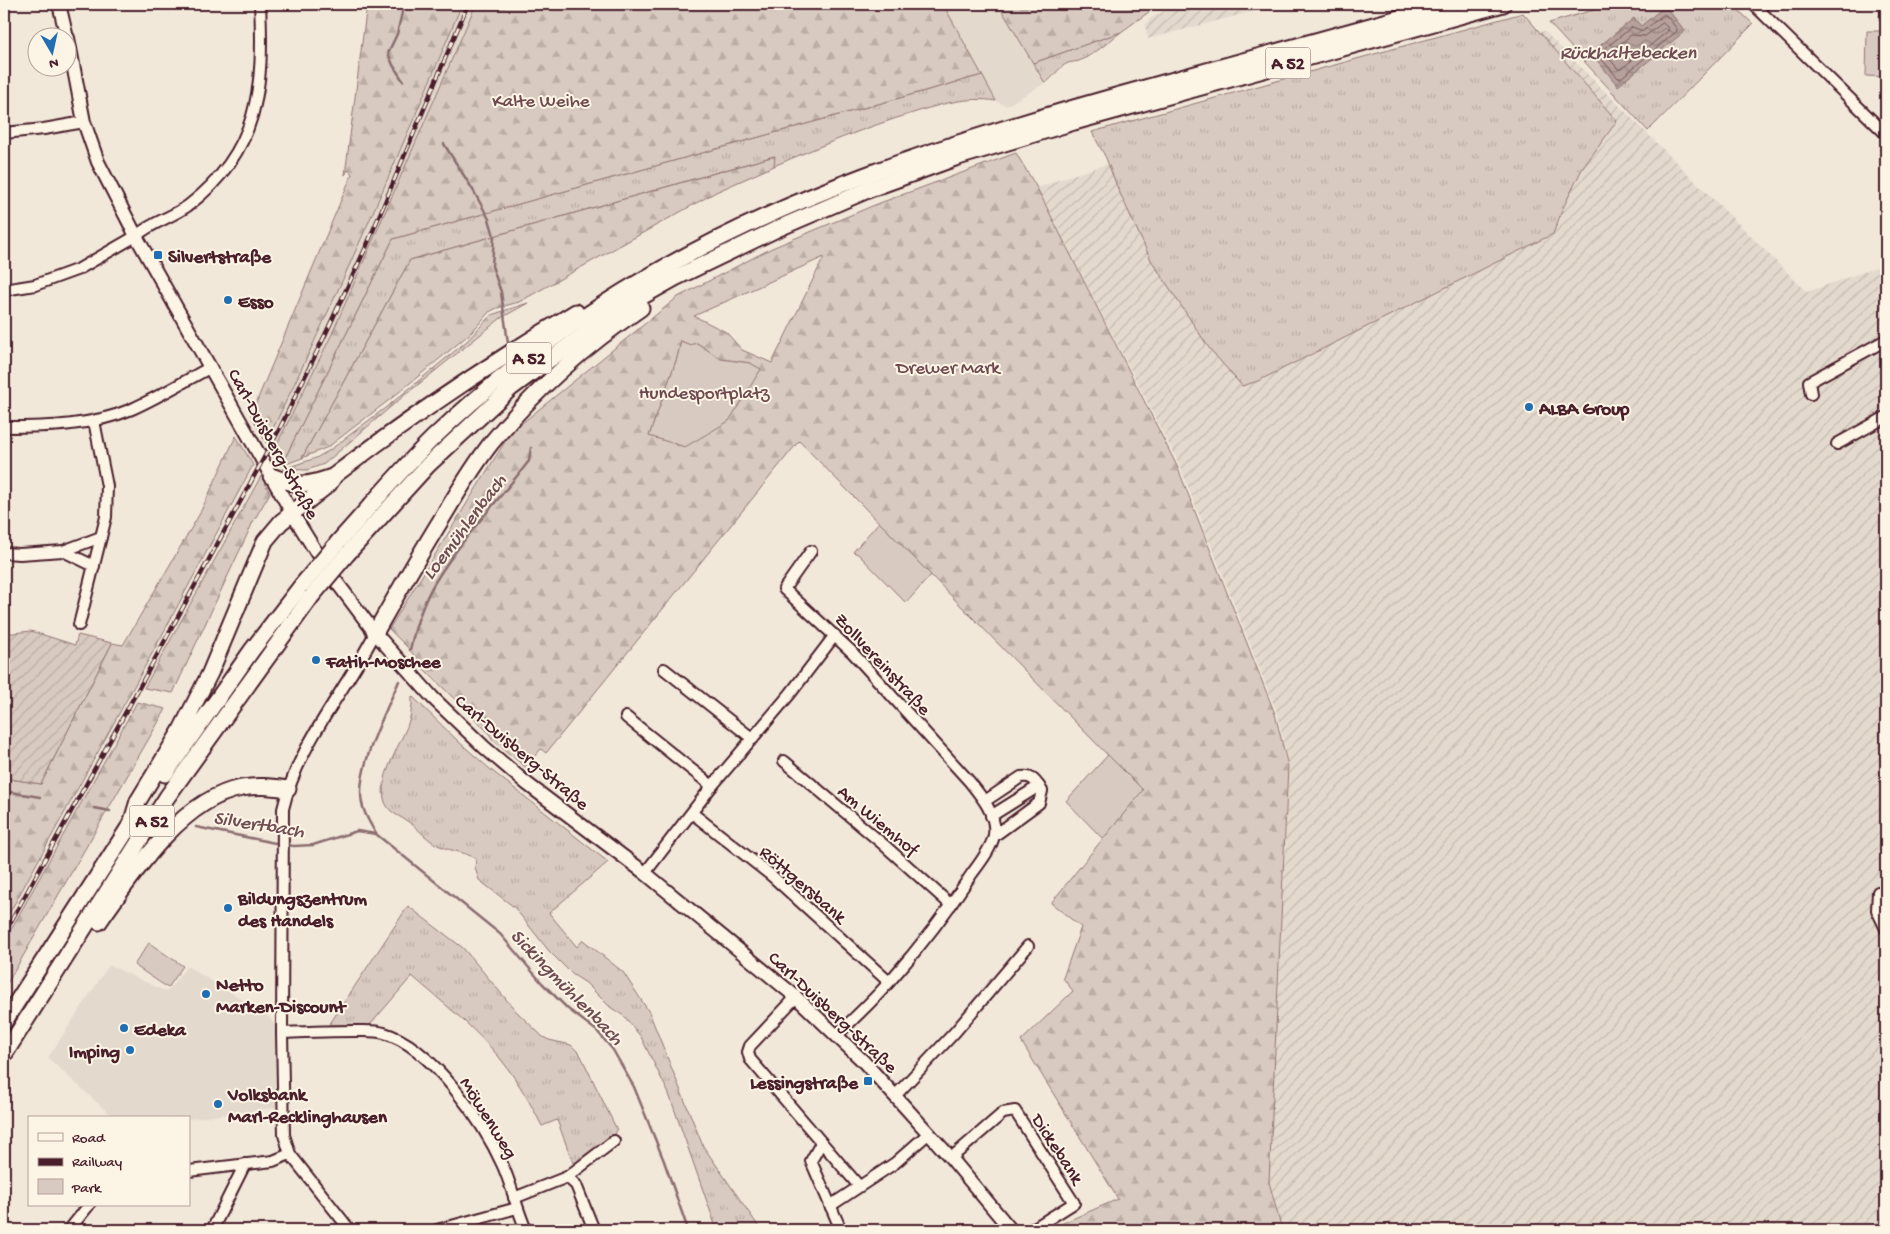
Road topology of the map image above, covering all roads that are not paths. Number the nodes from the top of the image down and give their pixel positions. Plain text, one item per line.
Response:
1 (59, 4) edge
2 (260, 4) edge
3 (1450, 4) edge
4 (1502, 4) edge
5 (1753, 4) edge
6 (65, 28) edge
7 (76, 78) edge
8 (1070, 116) junction
9 (84, 122) junction
10 (4, 132) edge
11 (1013, 132) junction
12 (1886, 134) edge
13 (754, 222) junction
14 (136, 236) junction
15 (675, 278) junction
16 (4, 290) edge
17 (1886, 340) edge
18 (211, 367) junction
19 (1812, 394) dead end
20 (1886, 417) edge
21 (94, 421) junction
22 (4, 428) edge
23 (1837, 444) dead end
24 (336, 475) junction
25 (271, 476) junction
26 (292, 513) junction
27 (101, 537) junction
28 (63, 551) junction
29 (811, 551) dead end
30 (4, 553) edge
31 (94, 566) junction
32 (307, 591) junction
33 (78, 625) dead end
34 (375, 633) junction
35 (835, 635) junction
36 (664, 669) dead end
37 (626, 717) dead end
38 (754, 739) junction
39 (784, 761) dead end
40 (712, 786) junction
41 (1038, 786) junction
42 (288, 789) junction
43 (984, 801) junction
44 (692, 814) junction
45 (991, 816) junction
46 (132, 821) junction
47 (994, 836) junction
48 (645, 873) junction
49 (1878, 892) dead end
50 (951, 905) junction
51 (1886, 929) edge
52 (1028, 946) dead end
53 (889, 982) junction
54 (796, 997) junction
55 (4, 1022) edge
56 (282, 1033) junction
57 (837, 1035) junction
58 (4, 1054) edge
59 (896, 1096) junction
60 (929, 1133) junction
61 (614, 1141) dead end
62 (821, 1143) junction
63 (290, 1154) junction
64 (951, 1158) junction
65 (245, 1164) junction
66 (190, 1171) edge
67 (567, 1177) junction
68 (859, 1186) junction
69 (515, 1203) junction
70 (88, 1206) edge
71 (830, 1206) junction
72 (69, 1230) edge
73 (212, 1230) edge
74 (350, 1230) edge
75 (437, 1230) edge
76 (526, 1230) edge
77 (594, 1230) edge
78 (841, 1230) edge
79 (1010, 1230) edge
80 (1031, 1230) edge

1 - 6 main road, Carl-Duisberg-Straße
2 - 14 street
3 - 8 highway, A 52
4 - 8 highway, A 52
5 - 12 street
7 - 9 main road, Carl-Duisberg-Straße
8 - 11 highway, A 52
9 - 10 street
9 - 14 main road, Carl-Duisberg-Straße
11 - 13 highway, A 52
11 - 15 highway, A 52
13 - 24 highway
13 - 32 highway, A 52, bridge
14 - 16 street
14 - 18 main road, Carl-Duisberg-Straße
15 - 32 highway, A 52, bridge
15 - 34 highway
17 - 19 street
18 - 21 street
18 - 25 main road, Carl-Duisberg-Straße
20 - 23 street
21 - 22 street
21 - 27 street
24 - 25 highway
24 - 26 highway
25 - 26 main road, Carl-Duisberg-Straße
26 - 34 main road, Carl-Duisberg-Straße
26 - 46 highway
27 - 28 street
27 - 31 street
28 - 30 street
28 - 31 street
29 - 35 street, Zollvereinstraße
31 - 33 street
32 - 46 highway, A 52
32 - 58 highway, A 52
34 - 42 street
34 - 48 main road, Carl-Duisberg-Straße
35 - 38 street
35 - 43 street, Zollvereinstraße
36 - 38 street
37 - 40 street
38 - 40 street
39 - 50 street, Am Wiemhof
40 - 44 street
41 - 43 street
41 - 45 street
41 - 47 street
42 - 56 street
42 - 58 highway
43 - 45 street, Zollvereinstraße
44 - 48 street
44 - 53 street, Röttgersbank
45 - 47 street, Zollvereinstraße
46 - 55 highway, A 52
47 - 50 street
48 - 54 main road, Carl-Duisberg-Straße
49 - 51 street
50 - 53 street
52 - 59 street
53 - 57 street
54 - 57 main road, Carl-Duisberg-Straße
54 - 62 street
56 - 63 street
56 - 69 street, Möwenweg
57 - 59 main road, Carl-Duisberg-Straße
59 - 60 main road, Carl-Duisberg-Straße
60 - 64 main road, Carl-Duisberg-Straße
60 - 68 street
61 - 67 street
62 - 68 street
62 - 71 street
63 - 65 street
63 - 74 street
64 - 79 main road, Carl-Duisberg-Straße
64 - 80 street, Dickebank
65 - 66 street
65 - 73 street
67 - 69 street
67 - 77 street
68 - 71 street
69 - 75 street
69 - 76 street, Möwenweg
70 - 72 street
71 - 78 street

